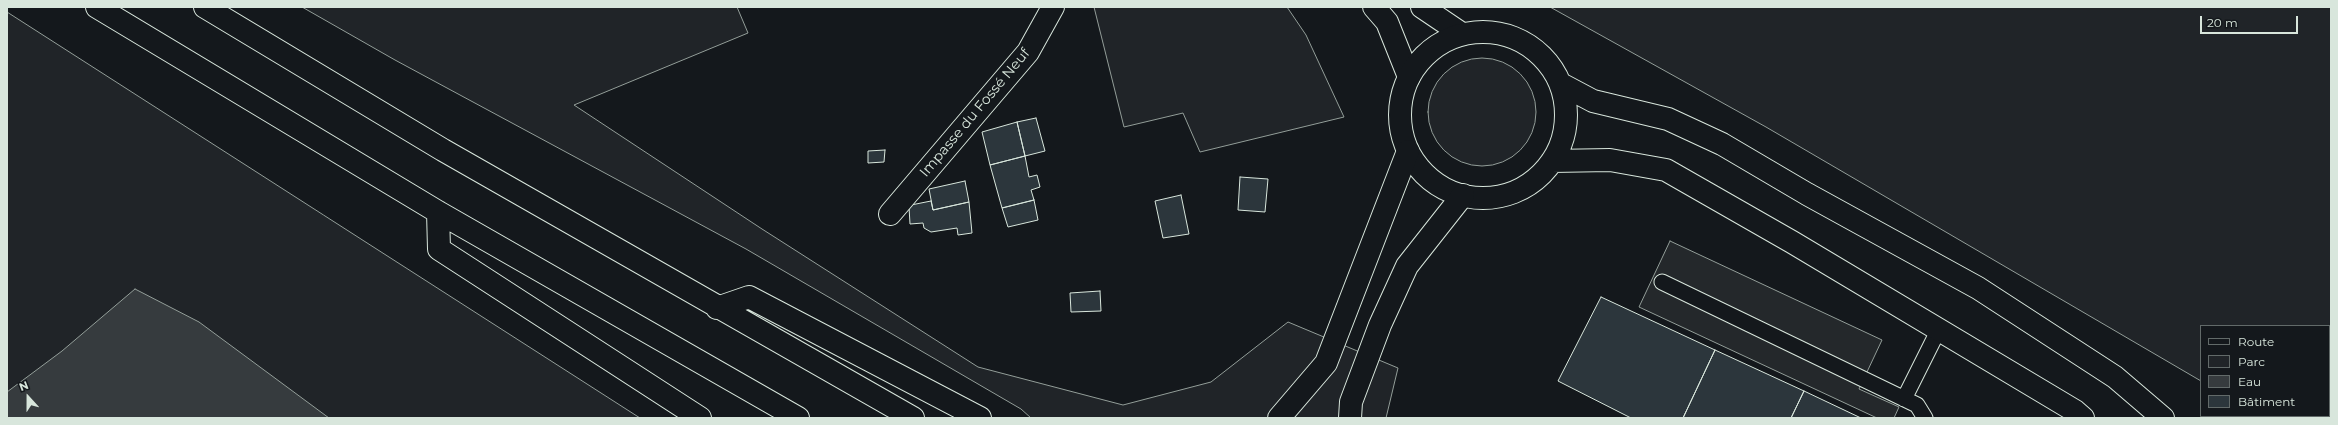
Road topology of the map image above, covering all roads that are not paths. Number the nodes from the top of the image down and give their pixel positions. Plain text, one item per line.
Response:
1 (98, 7) edge
2 (205, 7) edge
3 (1053, 7) edge
4 (1374, 7) edge
5 (1422, 7) edge
6 (1462, 34) junction
7 (1409, 77) junction
8 (1561, 84) junction
9 (1408, 151) junction
10 (1552, 161) junction
11 (1463, 195) junction
12 (438, 212) junction
13 (890, 214) dead end
14 (1662, 282) dead end
15 (717, 308) junction
16 (1939, 329) junction
17 (1904, 399) junction
18 (700, 418) edge
19 (798, 418) edge
20 (913, 418) edge
21 (980, 418) edge
22 (1280, 418) edge
23 (1350, 418) edge
24 (1925, 418) edge
25 (2083, 418) edge
26 (2163, 418) edge

1 - 12 main road
2 - 15 main road
3 - 13 main road, Impasse du Fossé Neuf
4 - 7 main road
5 - 6 main road
6 - 7 main road
6 - 8 main road
7 - 9 main road
8 - 10 main road
8 - 26 main road
9 - 11 main road
9 - 22 main road
10 - 11 main road
10 - 16 main road
11 - 23 main road
12 - 18 main road
12 - 19 main road
14 - 17 lane
15 - 20 main road
15 - 21 main road
16 - 17 lane
16 - 25 main road
17 - 24 lane

